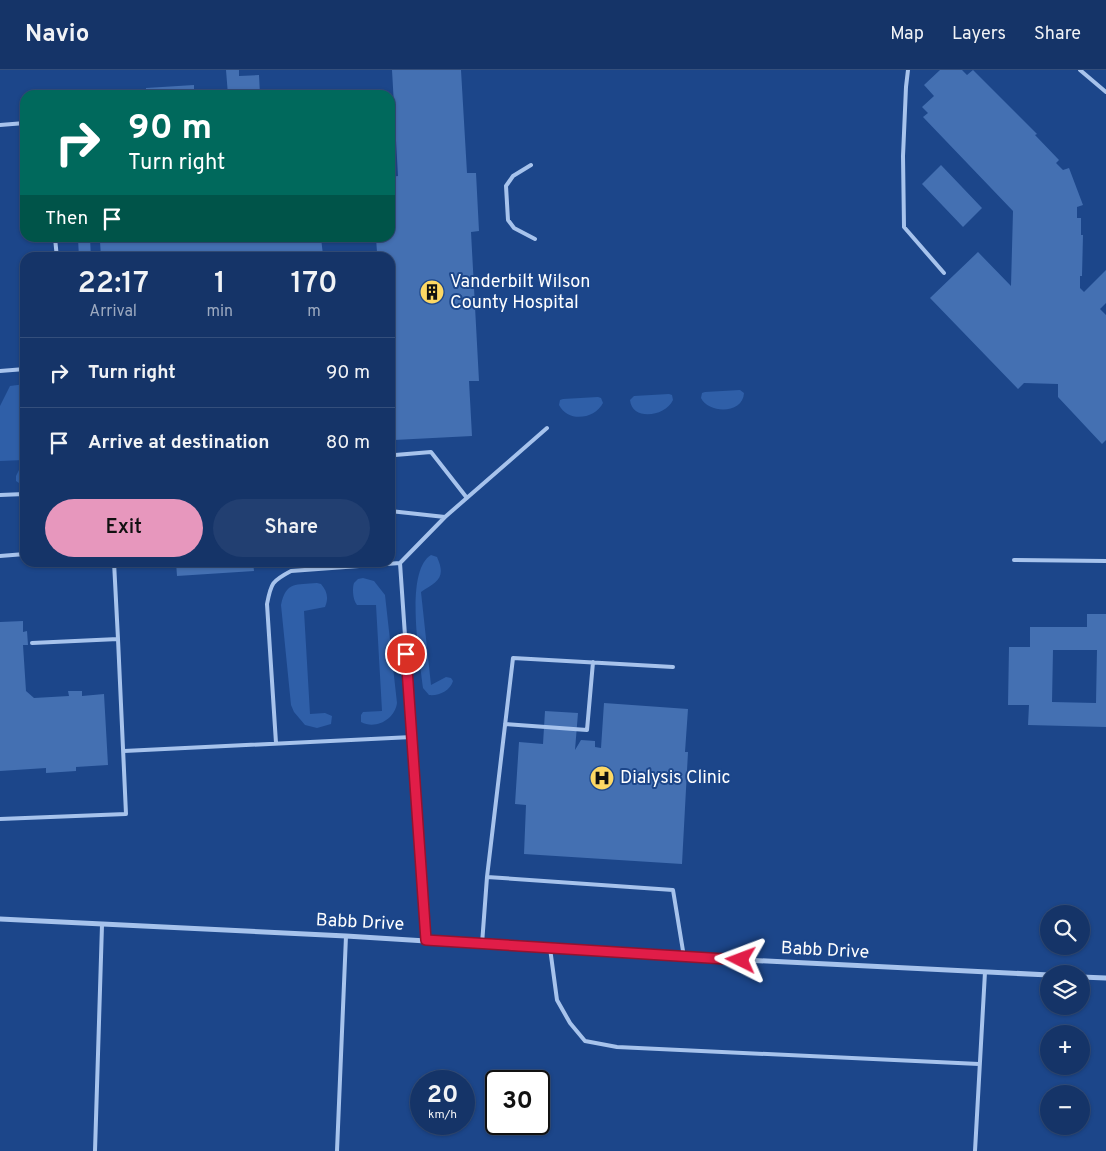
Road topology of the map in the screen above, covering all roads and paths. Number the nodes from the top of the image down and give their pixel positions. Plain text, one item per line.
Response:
1 (908, 70) edge
2 (1080, 70) edge
3 (1106, 92) edge
4 (20, 123) edge
5 (0, 124) edge
6 (531, 164) dead end
7 (535, 239) dead end
8 (944, 273) dead end
9 (20, 370) edge
10 (0, 371) edge
11 (547, 428) dead end
12 (395, 455) dead end
13 (20, 494) edge
14 (0, 495) edge
15 (467, 498) junction
16 (395, 512) edge
17 (445, 517) junction
18 (20, 554) edge
19 (0, 556) edge
20 (1014, 560) dead end
21 (1106, 562) edge
22 (395, 563) edge
23 (400, 563) junction
24 (114, 567) edge
25 (346, 567) edge
26 (118, 639) junction
27 (32, 643) dead end
28 (593, 662) junction
29 (673, 667) dead end
30 (505, 724) junction
31 (412, 738) junction
32 (276, 743) junction
33 (124, 751) junction
34 (0, 819) edge
35 (487, 877) junction
36 (0, 920) edge
37 (102, 925) junction
38 (346, 936) junction
39 (426, 940) junction
40 (482, 944) junction
41 (550, 948) junction
42 (684, 957) junction
43 (986, 972) junction
44 (1040, 975) edge
45 (1090, 977) edge
46 (1106, 978) edge
47 (979, 1064) junction
48 (95, 1151) edge
49 (337, 1151) edge
50 (974, 1151) edge

1 - 8 lane
2 - 3 lane
4 - 5 lane
6 - 7 lane
9 - 10 lane
11 - 15 lane
12 - 15 lane
13 - 14 lane
15 - 17 lane
16 - 17 lane
17 - 23 lane
18 - 19 lane
20 - 21 lane
22 - 23 lane
23 - 31 lane
24 - 26 lane
25 - 32 lane
26 - 27 lane
26 - 33 lane
28 - 29 lane
28 - 30 lane
28 - 30 lane
30 - 35 lane
31 - 32 lane
31 - 39 lane
32 - 33 lane
33 - 34 lane
35 - 40 lane
35 - 42 lane
36 - 37 street, Babb Drive
37 - 38 street, Babb Drive
37 - 48 lane
38 - 39 street, Babb Drive
38 - 49 lane
39 - 40 street, Babb Drive
40 - 41 street, Babb Drive
41 - 42 street, Babb Drive
41 - 47 lane
42 - 43 street, Babb Drive
43 - 44 street, Babb Drive
43 - 47 lane
45 - 46 street
47 - 50 lane

